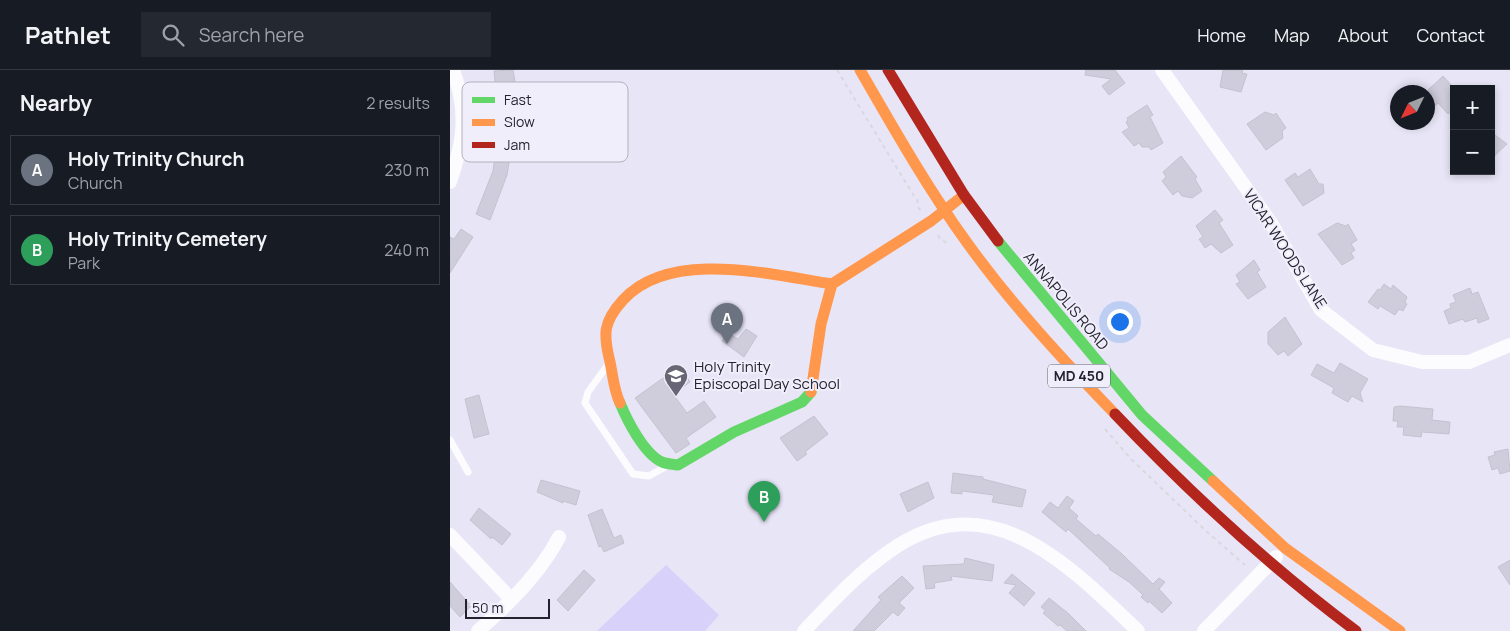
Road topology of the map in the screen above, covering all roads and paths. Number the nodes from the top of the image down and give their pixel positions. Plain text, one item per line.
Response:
1 (453, 70) edge
2 (860, 70) edge
3 (888, 70) edge
4 (1162, 70) edge
5 (462, 107) edge
6 (462, 137) edge
7 (450, 182) edge
8 (964, 195) junction
9 (945, 210) junction
10 (832, 284) junction
11 (1510, 345) edge
12 (609, 362) junction
13 (450, 440) edge
14 (670, 464) junction
15 (468, 472) dead end
16 (450, 536) edge
17 (559, 537) dead end
18 (1285, 548) junction
19 (1269, 564) junction
20 (510, 598) junction
21 (478, 631) edge
22 (804, 631) edge
23 (1138, 631) edge
24 (1204, 631) edge
25 (1356, 631) edge
26 (1400, 631) edge

1 - 5 street
2 - 9 main road, MD 450
3 - 8 main road, ANNAPOLIS ROAD / MD 450
4 - 11 street, VICAR WOODS LANE
6 - 7 street
8 - 9 main road
8 - 18 main road, ANNAPOLIS ROAD / MD 450
9 - 10 main road
9 - 19 main road, MD 450
10 - 12 main road
10 - 14 main road
12 - 14 main road
12 - 14 lane
13 - 15 lane
16 - 20 street
17 - 20 street
18 - 19 street
18 - 26 main road, ANNAPOLIS ROAD / MD 450
19 - 24 street
19 - 25 main road, MD 450
20 - 21 street
22 - 23 street

